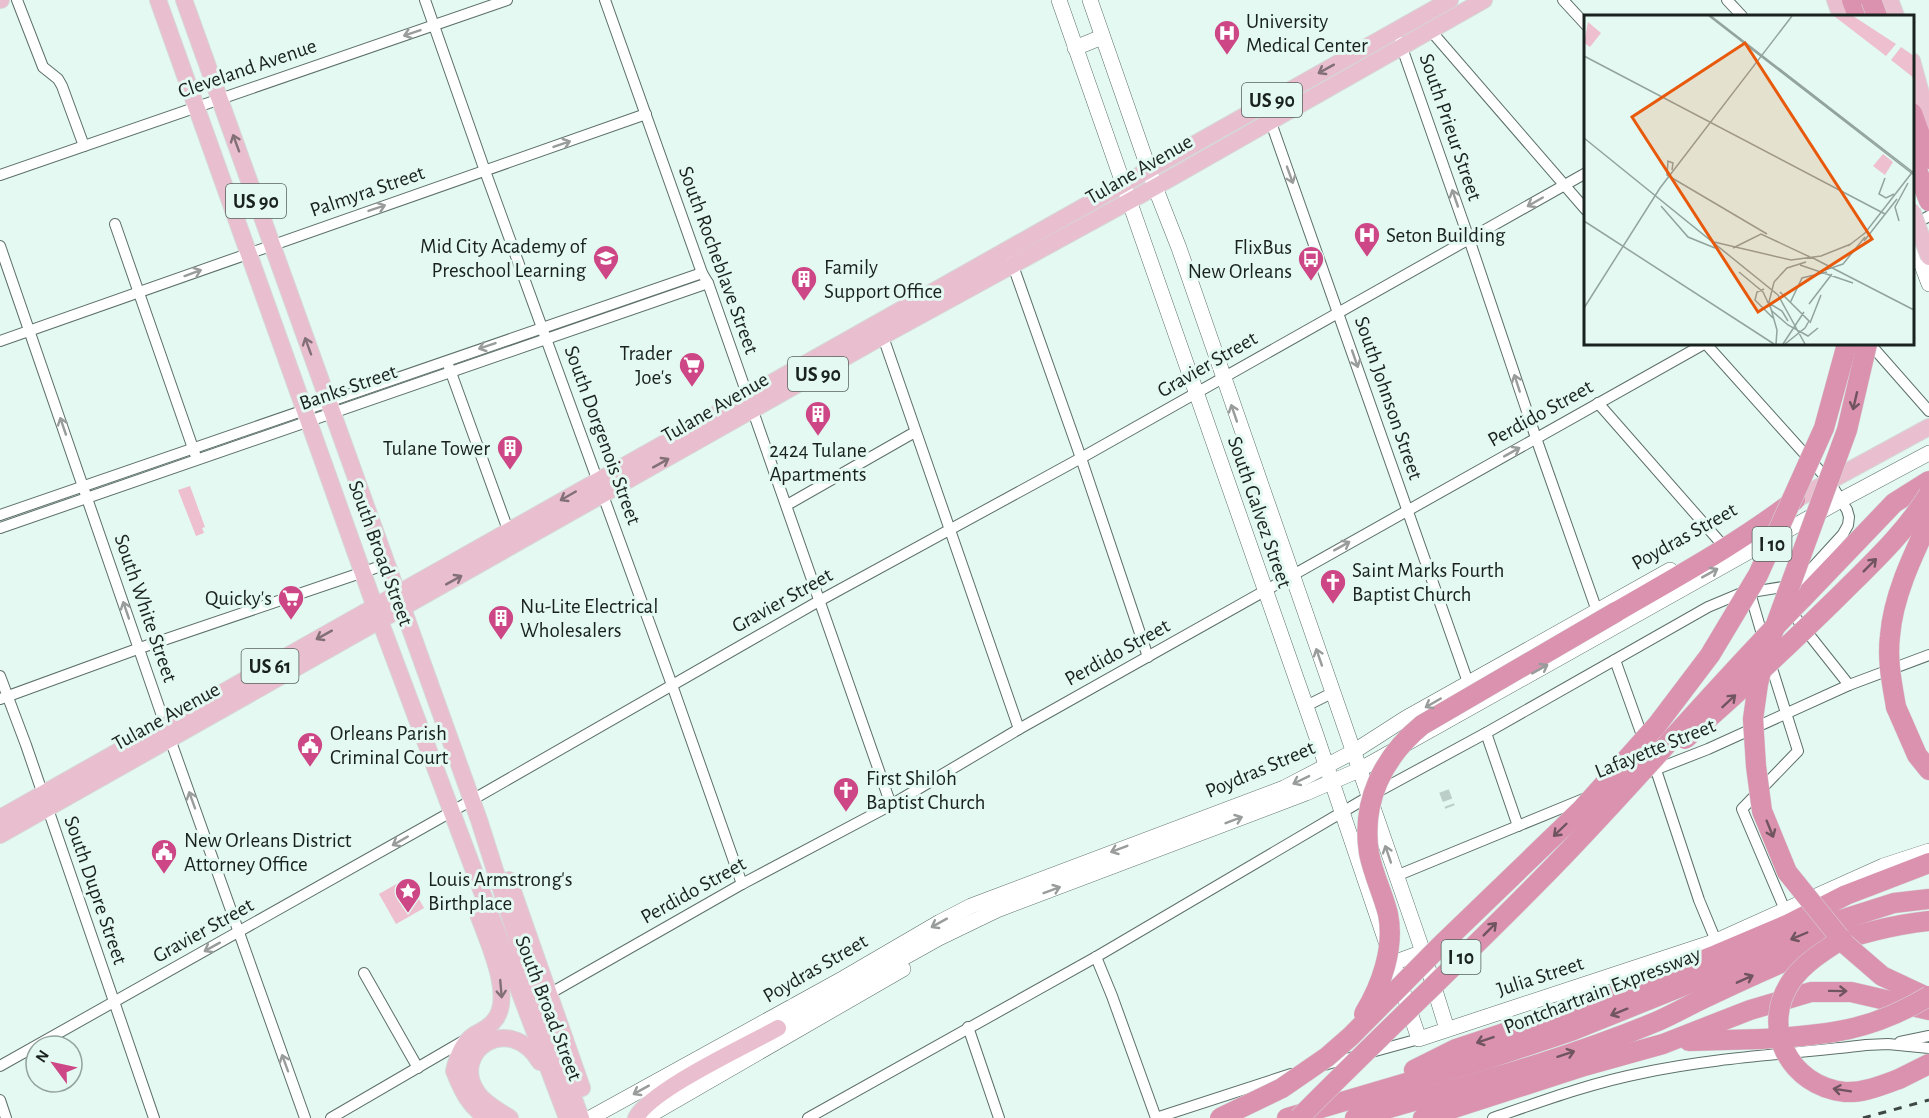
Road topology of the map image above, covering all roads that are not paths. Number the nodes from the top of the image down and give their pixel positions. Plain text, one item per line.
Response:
1 (16, 0) edge
2 (158, 0) edge
3 (184, 0) edge
4 (425, 0) edge
5 (507, 0) edge
6 (605, 0) edge
7 (1059, 0) edge
8 (1090, 0) edge
9 (1450, 0) edge
10 (1484, 0) edge
11 (1563, 0) edge
12 (1727, 0) edge
13 (1835, 0) edge
14 (1852, 0) edge
15 (1866, 0) edge
16 (1871, 0) edge
17 (1890, 7) edge
18 (1741, 15) edge
19 (1841, 15) edge
20 (1857, 15) edge
21 (1868, 15) edge
22 (1870, 15) edge
23 (1584, 23) edge
24 (434, 25) junction
25 (1396, 30) junction
26 (1431, 31) junction
27 (1102, 38) junction
28 (1402, 46) junction
29 (1075, 48) junction
30 (203, 52) junction
31 (180, 60) junction
32 (1915, 69) edge
33 (219, 98) junction
34 (1929, 102) edge
35 (1267, 103) junction
36 (196, 106) junction
37 (646, 114) junction
38 (1914, 118) edge
39 (1270, 120) junction
40 (1929, 122) edge
41 (84, 146) junction
42 (1929, 159) edge
43 (1914, 162) edge
44 (485, 171) junction
45 (1149, 171) junction
46 (1584, 174) edge
47 (0, 175) edge
48 (250, 182) junction
49 (1124, 185) junction
50 (1563, 185) junction
51 (1155, 187) junction
52 (226, 190) junction
53 (1929, 201) edge
54 (1129, 202) junction
55 (1584, 208) edge
56 (1914, 216) edge
57 (1929, 216) edge
58 (115, 224) dead end
59 (1914, 224) edge
60 (1469, 239) junction
61 (1914, 243) edge
62 (272, 245) junction
63 (0, 246) edge
64 (249, 253) junction
65 (1929, 257) edge
66 (1010, 259) junction
67 (702, 273) junction
68 (708, 283) junction
69 (1929, 284) edge
70 (138, 292) junction
71 (292, 300) junction
72 (269, 308) junction
73 (1339, 312) junction
74 (543, 327) junction
75 (881, 329) junction
76 (30, 330) junction
77 (547, 339) junction
78 (0, 341) edge
79 (1703, 345) edge
80 (1706, 345) edge
81 (1846, 345) edge
82 (1868, 345) edge
83 (1869, 345) edge
84 (446, 360) junction
85 (450, 372) junction
86 (1222, 377) junction
87 (1197, 392) junction
88 (1599, 403) junction
89 (750, 404) junction
90 (330, 407) junction
91 (1929, 411) edge
92 (307, 415) junction
93 (1929, 427) edge
94 (915, 432) junction
95 (1536, 438) junction
96 (193, 448) junction
97 (1929, 453) edge
98 (1081, 458) junction
99 (197, 460) junction
100 (1829, 481) junction
101 (83, 486) junction
102 (601, 487) junction
103 (1925, 487) edge
104 (87, 498) junction
105 (1795, 500) junction
106 (1841, 500) junction
107 (364, 501) junction
108 (787, 505) junction
109 (341, 509) junction
110 (1407, 510) junction
111 (0, 514) edge
112 (1929, 521) edge
113 (0, 528) edge
114 (508, 530) junction
115 (949, 530) junction
116 (1720, 542) junction
117 (387, 564) junction
118 (364, 572) junction
119 (1291, 575) junction
120 (1773, 589) junction
121 (1265, 590) junction
122 (1750, 593) junction
123 (400, 601) junction
124 (819, 602) junction
125 (1607, 611) junction
126 (378, 614) junction
127 (140, 648) junction
128 (1929, 655) edge
129 (1148, 657) junction
130 (1615, 660) junction
131 (424, 667) junction
132 (0, 676) edge
133 (404, 679) junction
134 (1468, 683) junction
135 (672, 685) junction
136 (1849, 685) junction
137 (1332, 693) junction
138 (4, 698) edge
139 (1476, 705) junction
140 (1306, 706) junction
141 (1786, 713) junction
142 (1019, 729) junction
143 (168, 732) junction
144 (1486, 733) junction
145 (452, 747) junction
146 (1353, 752) junction
147 (430, 755) junction
148 (1326, 767) junction
149 (1359, 770) junction
150 (1656, 770) junction
151 (1929, 770) edge
152 (1332, 783) junction
153 (1368, 797) junction
154 (472, 800) junction
155 (45, 801) junction
156 (891, 805) junction
157 (451, 812) junction
158 (1343, 812) junction
159 (0, 818) edge
160 (1518, 826) junction
161 (0, 835) edge
162 (1929, 851) edge
163 (1928, 873) edge
164 (1396, 876) junction
165 (742, 884) junction
166 (1404, 898) junction
167 (1929, 899) edge
168 (1375, 906) junction
169 (997, 910) junction
170 (1785, 910) junction
171 (1929, 921) edge
172 (239, 932) junction
173 (1842, 939) junction
174 (1716, 941) junction
175 (1423, 952) junction
176 (1096, 957) junction
177 (1393, 963) junction
178 (364, 973) dead end
179 (1882, 976) junction
180 (534, 992) junction
181 (1929, 997) edge
182 (114, 1002) junction
183 (1929, 1009) edge
184 (968, 1027) junction
185 (778, 1028) joint
186 (1447, 1029) junction
187 (471, 1036) junction
188 (1351, 1036) junction
189 (1929, 1036) edge
190 (1419, 1038) junction
191 (1663, 1044) junction
192 (1888, 1044) junction
193 (1929, 1048) edge
194 (434, 1058) junction
195 (1929, 1064) edge
196 (0, 1066) edge
197 (418, 1068) junction
198 (462, 1073) junction
199 (1929, 1073) edge
200 (1899, 1079) junction
201 (554, 1083) junction
202 (1366, 1094) junction
203 (0, 1100) edge
204 (825, 1114) edge
205 (6, 1118) edge
206 (154, 1118) edge
207 (305, 1118) edge
208 (331, 1118) edge
209 (487, 1118) edge
210 (510, 1118) edge
211 (567, 1118) edge
212 (589, 1118) edge
213 (636, 1118) edge
214 (645, 1118) edge
215 (808, 1118) edge
216 (999, 1118) edge
217 (1156, 1118) edge
218 (1220, 1118) edge
219 (1287, 1118) edge
220 (1299, 1118) edge
221 (1355, 1118) edge
222 (1423, 1118) edge
223 (1493, 1118) edge

1 - 41 street
2 - 31 main road, South Broad Street / US 90
3 - 30 main road, South Broad Street / US 90
4 - 24 street, South Dorgenois Street
5 - 24 street, Cleveland Avenue
6 - 37 street, South Rocheblave Street
7 - 29 main road, South Galvez Street
8 - 27 main road, South Galvez Street
9 - 25 main road, Tulane Avenue / US 90
10 - 26 main road, Tulane Avenue / US 90
11 - 23 street
12 - 18 street
13 - 19 main road
14 - 20 highway
15 - 22 highway
16 - 17 highway, bridge
17 - 21 street
24 -> 33 street, Cleveland Avenue
24 - 44 street, South Dorgenois Street
25 - 28 street, South Prieur Street
25 -> 35 main road, Tulane Avenue / US 90
26 - 28 main road, Tulane Avenue / US 90
26 - 50 street
27 - 29 main road
27 - 45 main road, South Galvez Street
28 - 39 main road, Tulane Avenue / US 90
60 -> 28 street, South Prieur Street
29 - 49 main road, South Galvez Street
30 - 31 main road
30 - 33 main road, South Broad Street / US 90
31 - 36 main road, South Broad Street / US 90
32 - 34 main road
32 - 40 main road
33 - 36 street, Cleveland Avenue
48 -> 33 main road, South Broad Street / US 90
35 - 39 street, South Johnson Street
35 - 45 main road, Tulane Avenue / US 90
36 - 41 street, Cleveland Avenue
36 - 52 main road, South Broad Street / US 90
44 -> 37 street, Palmyra Street
37 - 67 street, South Rocheblave Street
38 - 42 highway
39 - 51 main road, Tulane Avenue / US 90
39 -> 73 street, South Johnson Street
41 - 47 street, Cleveland Avenue
43 - 53 highway
62 -> 44 street, Palmyra Street
44 - 74 street, South Dorgenois Street
45 - 49 main road, Tulane Avenue / US 90
45 - 51 main road, South Galvez Street
46 - 50 street, Gravier Street
48 - 52 main road
48 - 62 main road, South Broad Street / US 90
49 - 54 main road, South Galvez Street
49 - 66 main road, Tulane Avenue / US 90
50 - 55 street
50 -> 60 street, Gravier Street
51 - 54 main road, Tulane Avenue / US 90
51 - 86 main road, South Galvez Street
52 - 64 main road, South Broad Street / US 90
54 - 66 main road, Tulane Avenue / US 90
54 - 87 main road, South Galvez Street
56 - 65 main road, bridge
57 - 59 street
58 - 70 street
60 - 73 street, Gravier Street
95 -> 60 street, South Prieur Street
61 - 69 main road
62 - 64 street, Palmyra Street
62 - 71 main road, South Broad Street / US 90
63 - 76 street, South White Street
70 -> 64 street, Palmyra Street
64 - 72 main road, South Broad Street / US 90
66 - 75 main road, Tulane Avenue / US 90
66 - 98 street
67 - 68 street, South Rocheblave Street
67 - 74 street, Banks Street
68 - 77 street, Banks Street
68 - 89 street, South Rocheblave Street
70 - 76 street, Palmyra Street
70 - 96 street
71 - 72 main road
90 -> 71 main road, South Broad Street / US 90
72 - 92 main road, South Broad Street / US 90
73 - 86 street, Gravier Street
73 -> 110 street, South Johnson Street
74 - 77 street, South Dorgenois Street
74 -> 84 street, Banks Street
75 - 89 main road, Tulane Avenue / US 90
75 - 94 street
76 - 78 street, Palmyra Street
101 -> 76 street, South White Street
77 - 85 street, Banks Street
77 - 102 street, South Dorgenois Street
79 - 88 street, Perdido Street
80 - 100 street
81 -> 188 highway, I 10, bridge
82 -> 179 highway, bridge
83 - 91 street
84 - 85 street
84 - 90 street, Banks Street
85 - 90 street, Banks Street
85 - 114 street
86 - 87 street, Gravier Street
119 -> 86 main road, South Galvez Street
87 - 98 street, Gravier Street
87 - 121 main road, South Galvez Street
88 - 95 street, Perdido Street
88 - 116 street
89 - 102 main road, Tulane Avenue / US 90
89 - 108 street, South Rocheblave Street
90 - 92 street, Banks Street
90 - 107 main road, South Broad Street / US 90
92 - 96 street, Banks Street
92 - 99 street, Banks Street
92 - 109 main road, South Broad Street / US 90
93 - 100 main road, Poydras Street
94 - 108 street
94 - 115 street
110 -> 95 street, Perdido Street
95 - 125 street, South Prieur Street
96 - 99 street
96 - 101 street, Banks Street
97 - 106 main road, Poydras Street
98 - 115 street, Gravier Street
98 - 129 street
99 - 104 street, Banks Street
100 - 105 main road, Poydras Street
100 - 106 street
101 - 104 street, South White Street
101 - 111 street, Banks Street
102 -> 114 main road, Tulane Avenue / US 90
123 -> 102 main road, Tulane Avenue / US 90
102 - 135 street, South Dorgenois Street
220 -> 103 highway, I 10, bridge
104 - 113 street, Banks Street
127 -> 104 street, South White Street
105 - 116 main road, Poydras Street
105 - 125 highway
106 - 120 street
139 -> 106 main road, Poydras Street
107 - 109 main road
107 - 117 main road, South Broad Street / US 90
108 - 124 street, South Rocheblave Street
109 - 118 main road, South Broad Street / US 90
119 -> 110 street, Perdido Street
110 - 134 street, South Johnson Street
112 - 151 highway, bridge
114 - 123 main road, Tulane Avenue / US 90
115 - 124 street, Gravier Street
115 - 142 street
116 - 125 main road, Poydras Street
117 - 118 street
117 - 123 main road, South Broad Street / US 90
118 - 126 main road, South Broad Street / US 90
118 - 127 street
119 - 121 street, Perdido Street
137 -> 119 main road, South Galvez Street
120 - 122 street
120 - 136 street
121 - 129 street, Perdido Street
121 - 140 main road, South Galvez Street
122 - 130 street
122 - 141 street
123 - 126 main road, Tulane Avenue / US 61
123 - 131 main road, South Broad Street
124 - 135 street, Gravier Street
124 - 156 street, South Rocheblave Street
125 - 134 main road, Poydras Street
125 - 188 highway, bridge
126 - 133 main road, South Broad Street
126 - 143 main road, Tulane Avenue / US 61
127 - 138 street
127 - 143 street, South White Street
128 - 136 street, Lafayette Street
129 - 142 street, Perdido Street
130 - 144 street
130 - 150 street
131 - 133 main road
131 - 145 main road, South Broad Street
132 - 138 street, South Dupre Street
133 - 147 main road, South Broad Street
134 - 139 street, South Johnson Street
134 -> 146 main road, Poydras Street
135 - 154 street, Gravier Street
135 - 165 street, South Dorgenois Street
136 - 141 street, Lafayette Street
137 - 140 street
137 - 146 main road, South Galvez Street
138 - 155 street, South Dupre Street
139 - 149 main road, Poydras Street
140 - 148 main road, South Galvez Street
141 - 150 street, Lafayette Street
141 - 170 street
142 - 156 street, Perdido Street
143 - 155 main road, Tulane Avenue / US 61
172 -> 143 street, South White Street
144 - 153 street
144 - 160 street
145 - 147 main road
145 - 154 main road, South Broad Street
146 - 148 main road, Poydras Street
146 - 149 main road, South Galvez Street
147 - 157 main road, South Broad Street
148 - 152 main road, South Galvez Street
148 -> 212 main road, Poydras Street
149 - 152 main road, Poydras Street
149 - 153 main road, South Galvez Street
150 - 160 street, Lafayette Street
150 - 174 street
152 - 158 main road, South Galvez Street
169 -> 152 main road, Poydras Street
153 - 158 street
164 -> 153 main road, South Galvez Street
154 - 157 street, Gravier Street
154 - 180 main road, South Broad Street
155 - 159 main road, Tulane Avenue / US 61
155 - 161 main road, Tulane Avenue / US 61
155 - 182 street, South Dupre Street
156 - 165 street, Perdido Street
157 -> 172 street, Gravier Street
157 - 180 main road, South Broad Street
157 -> 187 main road
158 - 168 main road, South Galvez Street
158 - 176 street
160 - 164 street, Lafayette Street
162 - 170 main road, Julia Street
163 -> 202 highway
164 - 166 main road, South Galvez Street
165 - 180 street, Perdido Street
166 - 168 main road
166 - 175 main road, South Galvez Street
167 -> 202 highway, Pontchartrain Expressway
168 - 177 main road, South Galvez Street
169 - 185 main road
169 - 214 main road
170 - 174 main road, Julia Street
171 - 173 highway, Pontchartrain Expressway
172 -> 182 street, Gravier Street
207 -> 172 street, South White Street
200 -> 173 highway, bridge
221 -> 173 highway, Pontchartrain Expressway, bridge
174 - 186 main road, Julia Street
175 - 177 main road
175 - 186 main road, South Galvez Street
176 - 184 street
176 - 217 street
177 - 190 main road, South Galvez Street
178 - 197 street
179 - 181 highway
179 - 183 highway, bridge
180 - 201 main road, South Broad Street
180 - 212 main road
181 - 191 highway, bridge
182 - 196 street, Gravier Street
182 - 206 street, South Dupre Street
191 -> 183 highway
184 - 204 street
184 - 216 street
185 - 213 main road
186 - 190 main road, Julia Street
187 - 194 street
187 - 198 main road
188 - 218 highway, I 10, bridge
189 - 192 street
190 - 217 street, Julia Street
191 - 222 highway
192 - 193 street
192 - 223 street
194 - 197 street
194 - 198 street
195 - 200 highway
197 - 208 street
198 - 201 main road
198 - 209 main road
198 - 210 main road
199 - 200 highway
201 - 211 main road, South Broad Street
202 - 219 highway, Pontchartrain Expressway
203 - 205 street
204 - 215 street

